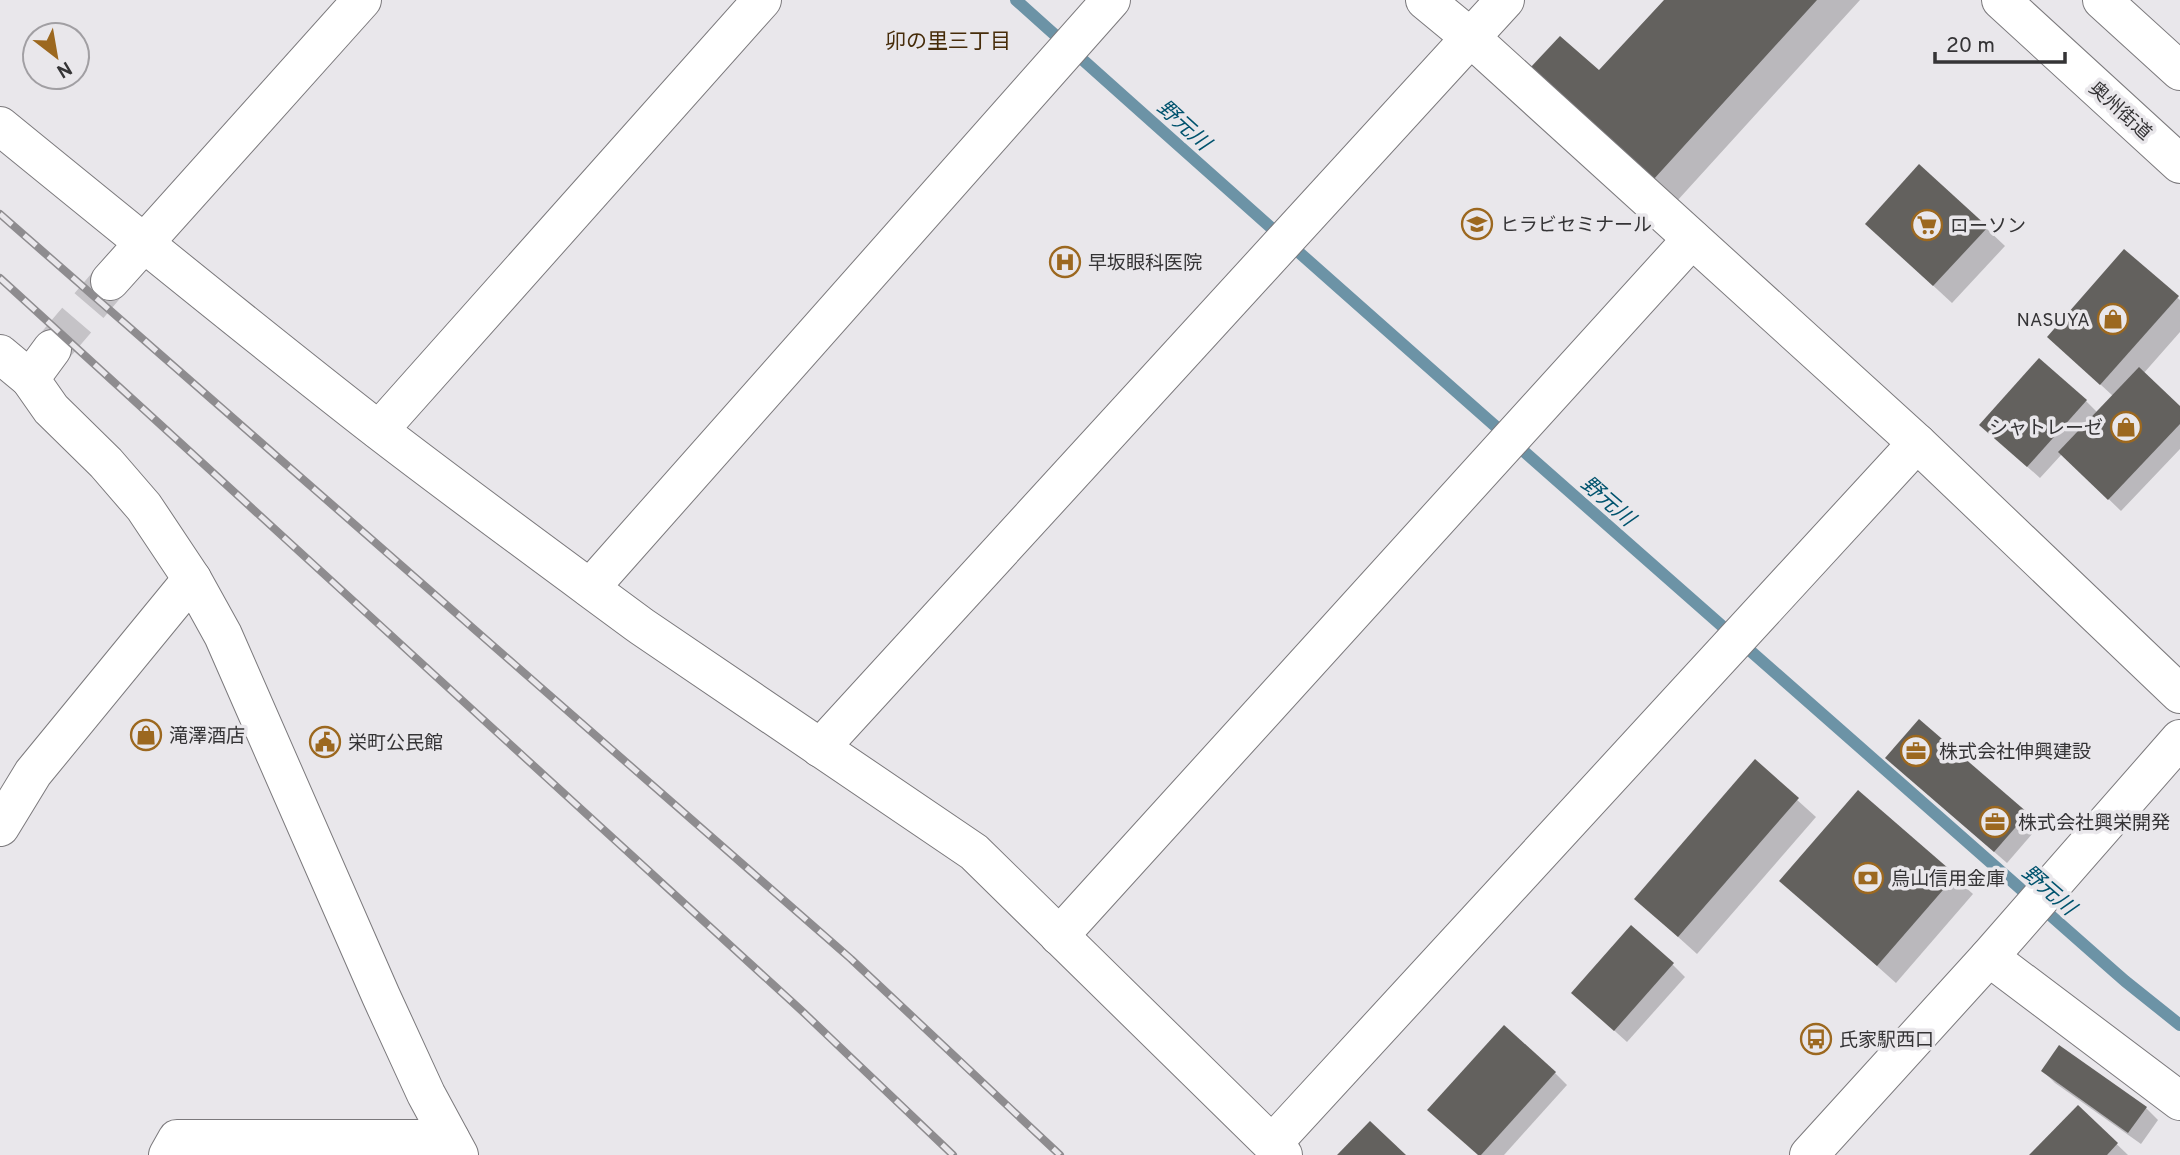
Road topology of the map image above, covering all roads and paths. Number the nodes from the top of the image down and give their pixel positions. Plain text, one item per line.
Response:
1 (362, 0) edge
2 (762, 0) edge
3 (1111, 0) edge
4 (1425, 0) edge
5 (1504, 0) edge
6 (2001, 0) edge
7 (2102, 0) edge
8 (1471, 38) junction
9 (2180, 71) edge
10 (0, 126) edge
11 (2180, 164) edge
12 (1692, 239) junction
13 (143, 244) junction
14 (110, 281) tunnel mouth
15 (52, 349) tunnel mouth
16 (0, 354) edge
17 (30, 379) junction
18 (379, 430) junction
19 (1917, 443) junction
20 (192, 579) junction
21 (590, 588) junction
22 (2180, 694) edge
23 (2180, 739) edge
24 (820, 748) junction
25 (0, 827) edge
26 (1059, 936) junction
27 (1989, 957) junction
28 (2180, 1101) edge
29 (455, 1147) edge
30 (1277, 1150) edge
31 (168, 1155) edge
32 (1809, 1155) edge

1 - 13 main road
2 - 18 main road
3 - 21 main road
4 - 8 main road
5 - 8 main road
6 - 11 main road, 奥州街道
7 - 9 main road
8 - 12 main road
8 - 24 main road
10 - 13 main road
12 - 19 main road
12 - 26 main road
13 - 14 main road
13 - 18 main road
15 - 17 main road
16 - 17 main road
17 - 20 main road
18 - 21 main road
19 - 22 main road
19 - 30 main road
20 - 25 main road
20 - 29 main road
21 - 24 main road
23 - 27 main road
24 - 26 main road
26 - 30 main road
27 - 28 main road
27 - 32 main road
29 - 31 main road

